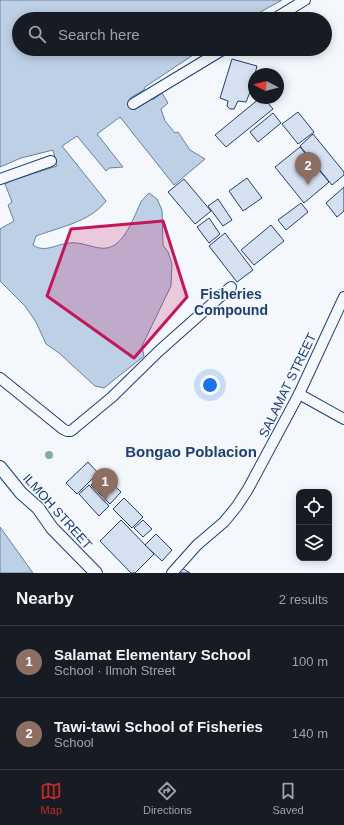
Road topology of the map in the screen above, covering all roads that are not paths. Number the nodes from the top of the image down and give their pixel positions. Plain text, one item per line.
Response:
1 (305, 0) edge
2 (285, 12) edge
3 (212, 56) edge
4 (133, 104) dead end
5 (51, 161) dead end
6 (0, 179) edge
7 (231, 288) dead end
8 (344, 297) edge
9 (0, 378) edge
10 (299, 394) junction
11 (344, 419) edge
12 (0, 468) edge
13 (96, 573) edge
14 (172, 573) edge

1 - 2 street
3 - 4 street
5 - 6 street
7 - 9 street
8 - 10 street, SALAMAT STREET
10 - 11 street
10 - 14 street, SALAMAT STREET
12 - 13 street, ILMOH STREET

